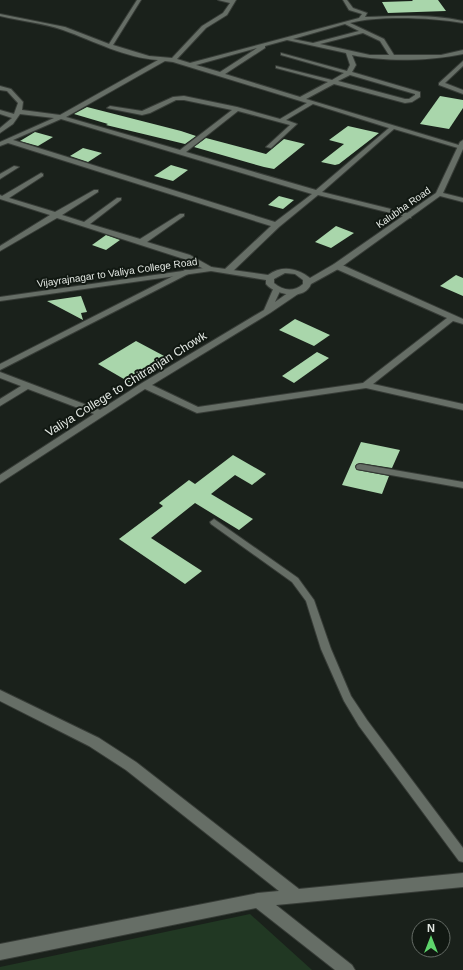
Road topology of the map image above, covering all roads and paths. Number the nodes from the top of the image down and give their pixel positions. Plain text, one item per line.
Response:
1 (139, 0) edge
2 (220, 0) edge
3 (345, 0) edge
4 (233, 1) edge
5 (0, 15) edge
6 (359, 19) junction
7 (463, 22) edge
8 (346, 23) junction
9 (364, 31) junction
10 (286, 39) junction
11 (268, 43) junction
12 (111, 45) junction
13 (313, 45) junction
14 (463, 52) edge
15 (349, 53) junction
16 (283, 54) dead end
17 (393, 58) junction
18 (165, 59) junction
19 (173, 60) junction
20 (463, 63) edge
21 (190, 65) junction
22 (278, 67) dead end
23 (349, 73) junction
24 (221, 74) junction
25 (333, 82) junction
26 (0, 88) edge
27 (463, 92) edge
28 (301, 99) junction
29 (313, 102) junction
30 (110, 108) dead end
31 (237, 109) junction
32 (0, 112) edge
33 (18, 114) junction
34 (61, 117) junction
35 (281, 121) junction
36 (393, 127) junction
37 (0, 131) edge
38 (9, 141) junction
39 (0, 144) edge
40 (462, 144) edge
41 (268, 147) dead end
42 (181, 153) junction
43 (16, 167) dead end
44 (41, 175) dead end
45 (0, 177) edge
46 (96, 191) dead end
47 (317, 193) junction
48 (439, 194) junction
49 (1, 198) edge
50 (119, 199) dead end
51 (463, 200) edge
52 (56, 215) junction
53 (182, 215) dead end
54 (408, 216) junction
55 (85, 224) junction
56 (276, 224) junction
57 (141, 242) junction
58 (0, 249) edge
59 (334, 267) junction
60 (211, 269) junction
61 (228, 271) junction
62 (188, 272) junction
63 (238, 272) junction
64 (280, 272) junction
65 (302, 274) junction
66 (270, 278) junction
67 (308, 282) junction
68 (277, 289) junction
69 (295, 292) junction
70 (0, 299) edge
71 (267, 311) junction
72 (453, 317) junction
73 (463, 322) edge
74 (0, 366) edge
75 (0, 375) edge
76 (145, 385) junction
77 (366, 385) junction
78 (27, 386) junction
79 (0, 403) edge
80 (463, 407) edge
81 (101, 414) junction
82 (360, 467) dead end
83 (0, 480) edge
84 (463, 485) edge
85 (214, 522) dead end
86 (0, 695) edge
87 (463, 857) edge
88 (463, 880) edge
89 (297, 896) junction
90 (258, 900) junction
91 (0, 952) edge
92 (347, 970) edge

1 - 12 street
2 - 4 street
3 - 6 street
4 - 19 street
5 - 12 street
6 - 7 street
6 - 8 street
8 - 9 street
8 - 10 street
9 - 13 street
9 - 17 street
10 - 11 street
10 - 13 street
11 - 21 street
11 - 24 street
12 - 18 street
13 - 15 street
14 - 17 street
15 - 17 street
15 - 23 street
16 - 23 street
18 - 19 street
18 - 34 street
19 - 21 street
20 - 27 street
21 - 24 street
22 - 25 street
23 - 25 street
23 - 25 street
24 - 28 street
25 - 28 street
26 - 33 street
28 - 29 street
29 - 35 street
29 - 36 street
30 - 31 street
31 - 35 street
31 - 42 street
32 - 33 street
33 - 34 street
33 - 37 street
34 - 38 street
34 - 42 street
35 - 41 street
36 - 40 street
36 - 47 street
38 - 39 street
38 - 56 street
40 - 48 street, Kalubha Road
42 - 47 street
43 - 45 street
44 - 49 street
46 - 52 street
47 - 54 street
47 - 56 street
48 - 51 street
48 - 54 street, Kalubha Road
49 - 52 street
50 - 55 street
52 - 55 street
52 - 58 street
53 - 57 street
54 - 59 street, Kalubha Road
55 - 57 street
56 - 61 street
57 - 60 street
59 - 65 street, Kalubha Road
59 - 67 street, Kalubha Road
59 - 72 street
60 - 61 street, Vijayrajnagar to Valiya College Road
60 - 62 street, Vijayrajnagar to Valiya College Road
61 - 63 street, Vijayrajnagar to Valiya College Road
62 - 70 street, Vijayrajnagar to Valiya College Road
62 - 74 street
63 - 64 street, Vijayrajnagar to Valiya College Road
63 - 66 street, Vijayrajnagar to Valiya College Road
64 - 65 street, Kalubha Road
64 - 66 street
65 - 67 street
66 - 68 street
67 - 69 street, Kalubha Road
68 - 69 street
68 - 71 street
69 - 71 street, Valiya College to Chitranjan Chowk
71 - 76 street, Valiya College to Chitranjan Chowk
72 - 73 street
72 - 77 street
75 - 78 street
76 - 77 street
76 - 81 street, Valiya College to Chitranjan Chowk
77 - 80 street
78 - 79 street
78 - 81 street
81 - 83 street, Valiya College to Chitranjan Chowk
82 - 84 lane
85 - 87 lane
86 - 89 street
88 - 89 street
89 - 90 street
90 - 91 street
90 - 92 street

